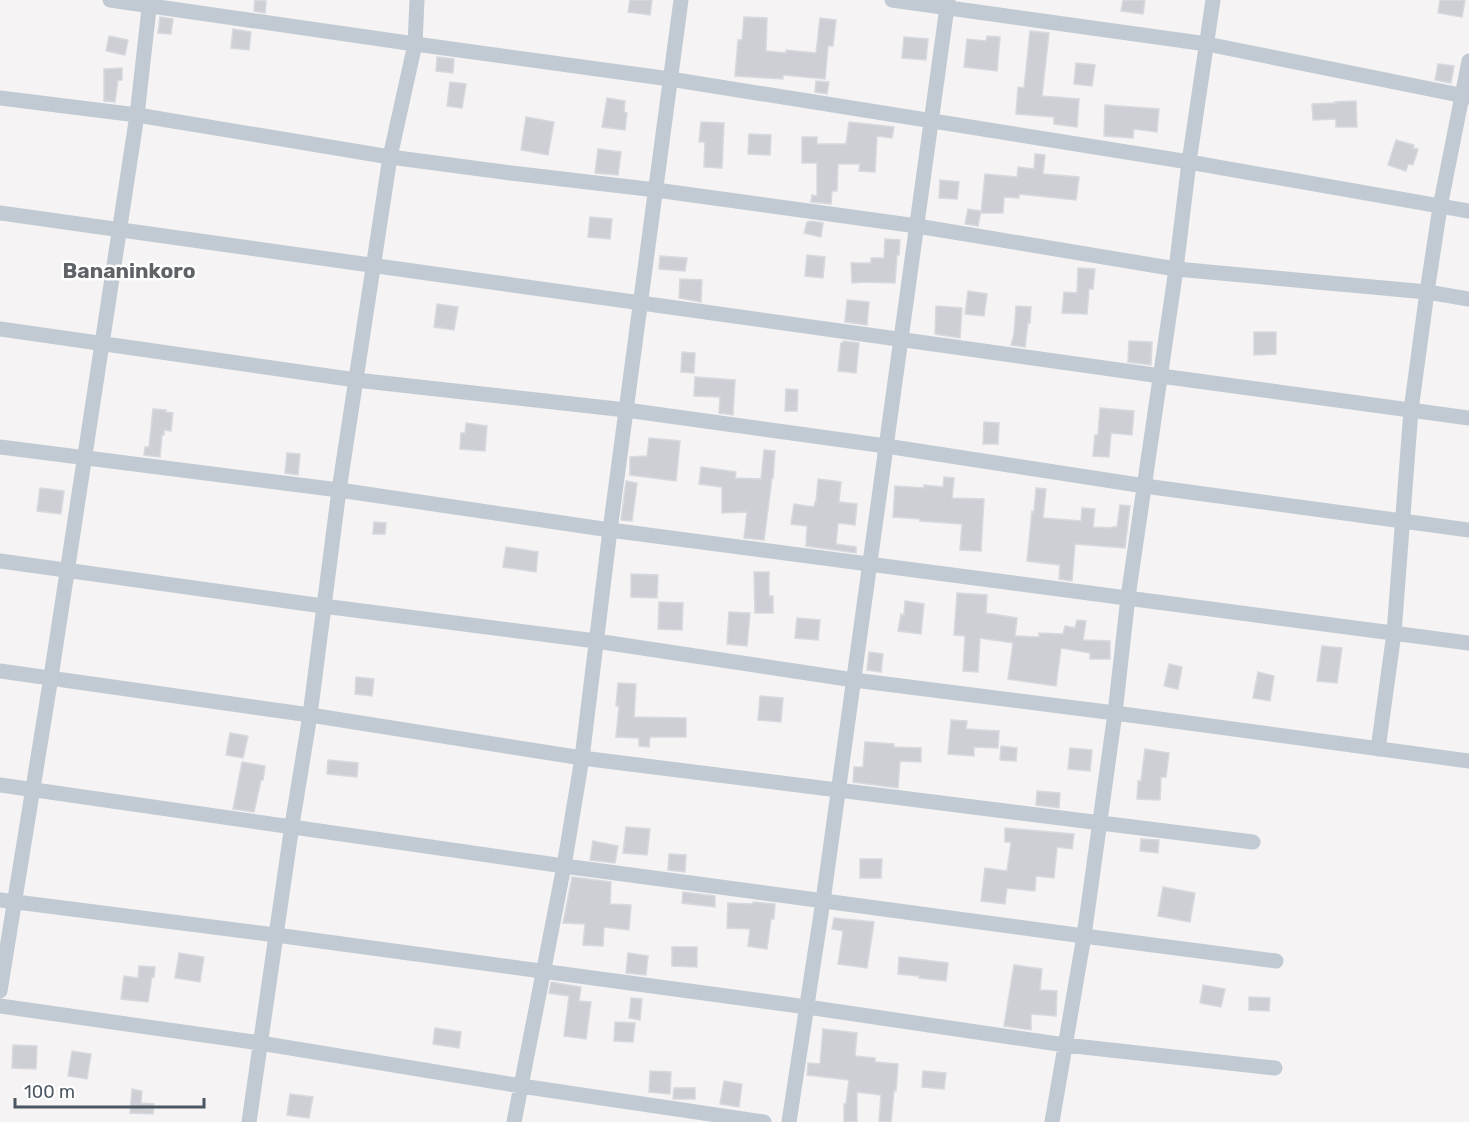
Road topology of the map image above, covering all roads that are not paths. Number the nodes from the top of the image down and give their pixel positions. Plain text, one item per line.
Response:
1 (110, 0) edge
2 (417, 0) edge
3 (681, 0) edge
4 (892, 0) edge
5 (1213, 0) edge
6 (150, 3) edge
7 (947, 4) edge
8 (415, 44) junction
9 (1207, 44) junction
10 (1469, 61) edge
11 (670, 79) junction
12 (1466, 96) edge
13 (0, 99) edge
14 (137, 115) junction
15 (931, 120) junction
16 (390, 157) junction
17 (1189, 162) junction
18 (656, 190) junction
19 (1440, 207) junction
20 (1469, 212) edge
21 (0, 213) edge
22 (916, 226) junction
23 (120, 229) junction
24 (374, 265) junction
25 (1176, 269) junction
26 (1427, 292) junction
27 (1469, 299) edge
28 (641, 303) junction
29 (0, 329) edge
30 (901, 339) junction
31 (102, 343) junction
32 (1161, 376) junction
33 (357, 380) junction
34 (626, 410) junction
35 (1412, 410) junction
36 (1469, 418) edge
37 (886, 446) junction
38 (0, 447) edge
39 (84, 458) junction
40 (1145, 486) junction
41 (339, 490) junction
42 (1402, 521) junction
43 (610, 530) junction
44 (1469, 530) edge
45 (0, 561) edge
46 (870, 564) junction
47 (66, 570) junction
48 (1128, 597) junction
49 (323, 606) junction
50 (1394, 633) junction
51 (596, 641) junction
52 (1469, 643) edge
53 (0, 671) edge
54 (51, 677) junction
55 (854, 680) junction
56 (1115, 713) junction
57 (310, 715) junction
58 (1378, 749) junction
59 (582, 758) junction
60 (1469, 761) edge
61 (0, 784) edge
62 (32, 790) junction
63 (838, 790) junction
64 (1100, 823) junction
65 (292, 825) junction
66 (1253, 842) dead end
67 (564, 866) junction
68 (7, 901) edge
69 (823, 901) junction
70 (276, 935) junction
71 (1084, 936) junction
72 (1276, 961) dead end
73 (543, 972) junction
74 (0, 992) edge
75 (0, 1006) edge
76 (807, 1007) junction
77 (260, 1043) junction
78 (1065, 1045) junction
79 (1275, 1068) dead end
80 (521, 1086) junction
81 (249, 1122) edge
82 (514, 1122) edge
83 (764, 1122) edge
84 (789, 1122) edge
85 (1052, 1122) edge

1 - 6 street
2 - 8 street
3 - 11 street
4 - 7 street
5 - 9 street
6 - 8 street
6 - 14 street
7 - 9 street
7 - 15 street
8 - 11 street
8 - 16 street
9 - 12 street
9 - 17 street
10 - 12 street
11 - 15 street
11 - 18 street
12 - 19 street
13 - 14 street
14 - 16 street
14 - 23 street
15 - 17 street
15 - 22 street
16 - 18 street
16 - 24 street
17 - 19 street
17 - 25 street
18 - 22 street
18 - 28 street
19 - 20 street
19 - 26 street
21 - 23 street
22 - 25 street
22 - 30 street
23 - 24 street
23 - 31 street
24 - 28 street
24 - 33 street
25 - 26 street
25 - 32 street
26 - 27 street
26 - 35 street
28 - 30 street
28 - 34 street
29 - 31 street
30 - 32 street
30 - 37 street
31 - 33 street
31 - 39 street
32 - 35 street
32 - 40 street
33 - 34 street
33 - 41 street
34 - 37 street
34 - 43 street
35 - 36 street
35 - 42 street
37 - 40 street
37 - 46 street
38 - 39 street
39 - 41 street
39 - 47 street
40 - 42 street
40 - 48 street
41 - 43 street
41 - 49 street
42 - 44 street
42 - 50 street
43 - 46 street
43 - 51 street
45 - 47 street
46 - 48 street
46 - 55 street
47 - 49 street
47 - 54 street
48 - 50 street
48 - 56 street
49 - 51 street
49 - 57 street
50 - 52 street
50 - 58 street
51 - 55 street
51 - 59 street
53 - 54 street
54 - 57 street
54 - 62 street
55 - 56 street
55 - 63 street
56 - 58 street
56 - 64 street
57 - 59 street
57 - 65 street
58 - 60 street
59 - 63 street
59 - 67 street
61 - 62 street
62 - 65 street
62 - 68 street
63 - 64 street
63 - 69 street
64 - 66 street
64 - 71 street
65 - 67 street
65 - 70 street
67 - 69 street
67 - 73 street
68 - 70 street
68 - 74 street
69 - 71 street
69 - 76 street
70 - 73 street
70 - 77 street
71 - 72 street
71 - 78 street
73 - 76 street
73 - 80 street
75 - 77 street
76 - 78 street
76 - 84 street
77 - 80 street
77 - 81 street
78 - 79 street
78 - 85 street
80 - 82 street
80 - 83 street

